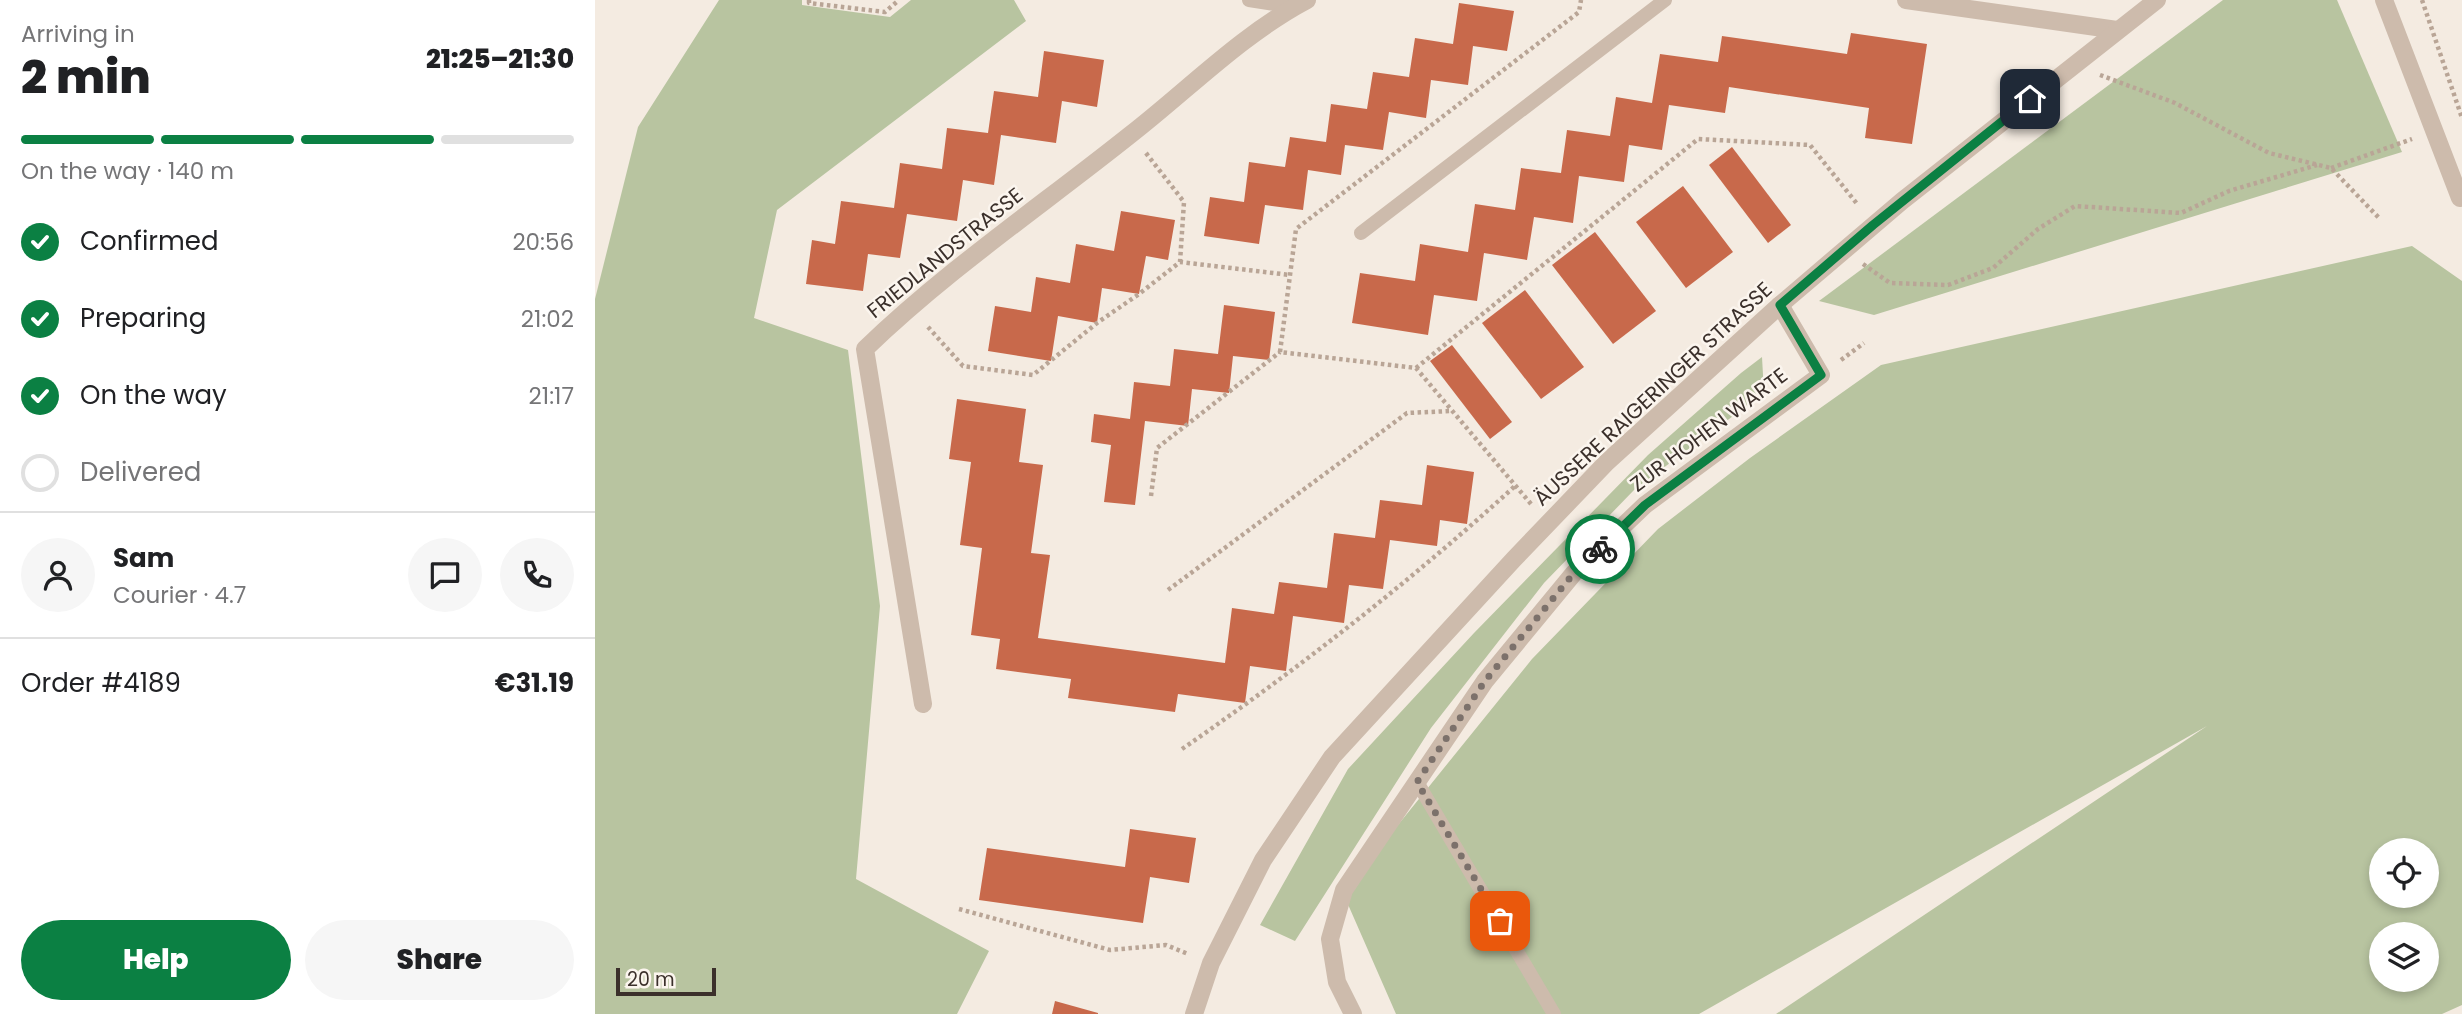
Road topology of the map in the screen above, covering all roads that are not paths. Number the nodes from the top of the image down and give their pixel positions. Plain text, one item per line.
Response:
1 (1249, 0) edge
2 (1664, 0) edge
3 (2157, 0) edge
4 (2385, 0) edge
5 (1917, 1) edge
6 (1301, 4) edge
7 (2117, 30) junction
8 (2461, 200) edge
9 (1361, 233) dead end
10 (1780, 305) junction
11 (923, 704) dead end
12 (1417, 782) junction
13 (1194, 1014) edge
14 (1353, 1014) edge
15 (1554, 1014) edge

1 - 6 lane
2 - 9 lane
3 - 7 street, ÄUSSERE RAIGERINGER STRASSE
4 - 8 street
5 - 7 street
6 - 11 street, FRIEDLANDSTRASSE
7 - 10 street, ÄUSSERE RAIGERINGER STRASSE
10 - 12 street, ZUR HOHEN WARTE
10 - 13 street, ÄUSSERE RAIGERINGER STRASSE
12 - 14 street, ZUR HOHEN WARTE
12 - 15 lane

